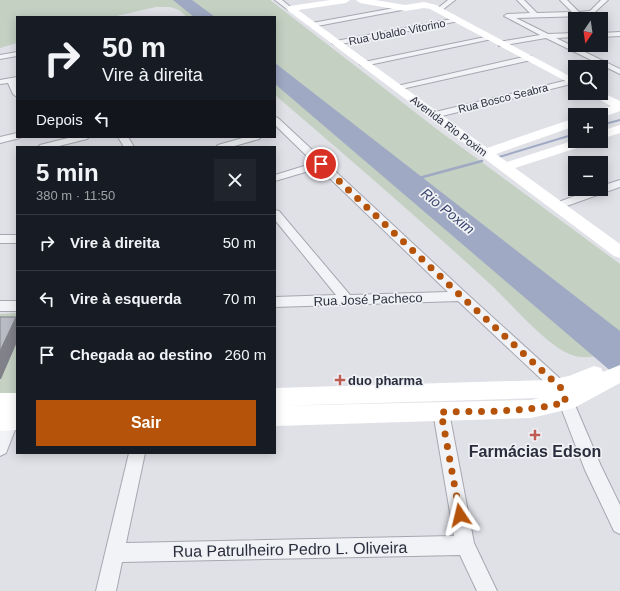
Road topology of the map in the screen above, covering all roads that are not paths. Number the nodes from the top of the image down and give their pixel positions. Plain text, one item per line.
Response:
1 (278, 0) edge
2 (346, 0) edge
3 (360, 0) edge
4 (452, 0) edge
5 (520, 0) edge
6 (563, 0) edge
7 (604, 0) edge
8 (405, 8) junction
9 (290, 9) junction
10 (439, 10) junction
11 (575, 12) edge
12 (592, 12) edge
13 (535, 15) junction
14 (568, 15) edge
15 (457, 20) junction
16 (312, 25) junction
17 (620, 34) edge
18 (568, 35) edge
19 (608, 35) edge
20 (547, 36) junction
21 (490, 38) junction
22 (336, 43) junction
23 (502, 44) junction
24 (16, 54) edge
25 (0, 57) edge
26 (528, 58) junction
27 (594, 60) edge
28 (620, 62) edge
29 (364, 64) junction
30 (608, 65) edge
31 (608, 67) edge
32 (620, 72) edge
33 (14, 79) edge
34 (568, 79) edge
35 (0, 82) edge
36 (568, 83) edge
37 (397, 88) junction
38 (16, 89) edge
39 (608, 100) edge
40 (620, 107) edge
41 (608, 111) edge
42 (434, 115) junction
43 (568, 124) edge
44 (620, 129) edge
45 (280, 130) edge
46 (608, 133) edge
47 (16, 136) edge
48 (80, 138) edge
49 (252, 138) edge
50 (0, 140) edge
51 (46, 146) edge
52 (224, 146) edge
53 (568, 146) edge
54 (485, 153) junction
55 (321, 164) junction
56 (504, 167) junction
57 (276, 178) edge
58 (620, 183) edge
59 (557, 206) junction
60 (276, 214) edge
61 (0, 239) edge
62 (16, 239) edge
63 (620, 252) edge
64 (461, 296) junction
65 (347, 300) junction
66 (276, 302) edge
67 (0, 306) edge
68 (16, 306) edge
69 (620, 361) edge
70 (606, 377) edge
71 (563, 395) junction
72 (276, 397) edge
73 (441, 412) junction
74 (9, 413) edge
75 (276, 416) edge
76 (0, 448) edge
77 (137, 454) edge
78 (620, 525) edge
79 (465, 545) junction
80 (114, 553) junction
81 (106, 591) edge
82 (487, 591) edge

1 - 9 street, Avenida Rio Poxim
2 - 9 street
3 - 8 street
4 - 10 street
5 - 13 street
6 - 11 street
7 - 12 street
8 - 10 street
8 - 16 street
9 - 16 street, Avenida Rio Poxim
10 - 15 street
13 - 14 street
13 - 20 street
15 - 21 street
15 - 22 street, Rua Ubaldo Vitorino
16 - 22 street, Avenida Rio Poxim
17 - 19 street
18 - 20 street
20 - 23 street
20 - 27 street
21 - 23 street
21 - 29 street
22 - 29 street, Avenida Rio Poxim
23 - 26 street
24 - 25 street
26 - 34 street
26 - 37 street
28 - 30 street
29 - 37 street, Avenida Rio Poxim
31 - 32 street
33 - 35 street
33 - 38 street
36 - 42 street, Rua Bosco Seabra
37 - 42 street, Avenida Rio Poxim
39 - 40 street
40 - 41 street
42 - 54 street, Avenida Rio Poxim
43 - 54 street
44 - 46 street
45 - 55 street
47 - 50 street
48 - 51 street
49 - 52 street
53 - 56 street
54 - 56 street, Avenida Rio Poxim
55 - 57 street
55 - 64 street
56 - 59 street, Avenida Rio Poxim
58 - 59 street
59 - 63 street, Avenida Rio Poxim
60 - 65 street
61 - 62 street
64 - 65 street, Rua José Pacheco
64 - 71 street
65 - 66 street, Rua José Pacheco
67 - 68 street
69 - 70 street
70 - 71 street
71 - 72 street
71 - 73 street
71 - 78 street
73 - 75 street
73 - 79 street
74 - 76 street
77 - 80 street
79 - 80 street, Rua Patrulheiro Pedro L. Oliveira
79 - 82 street
80 - 81 street

